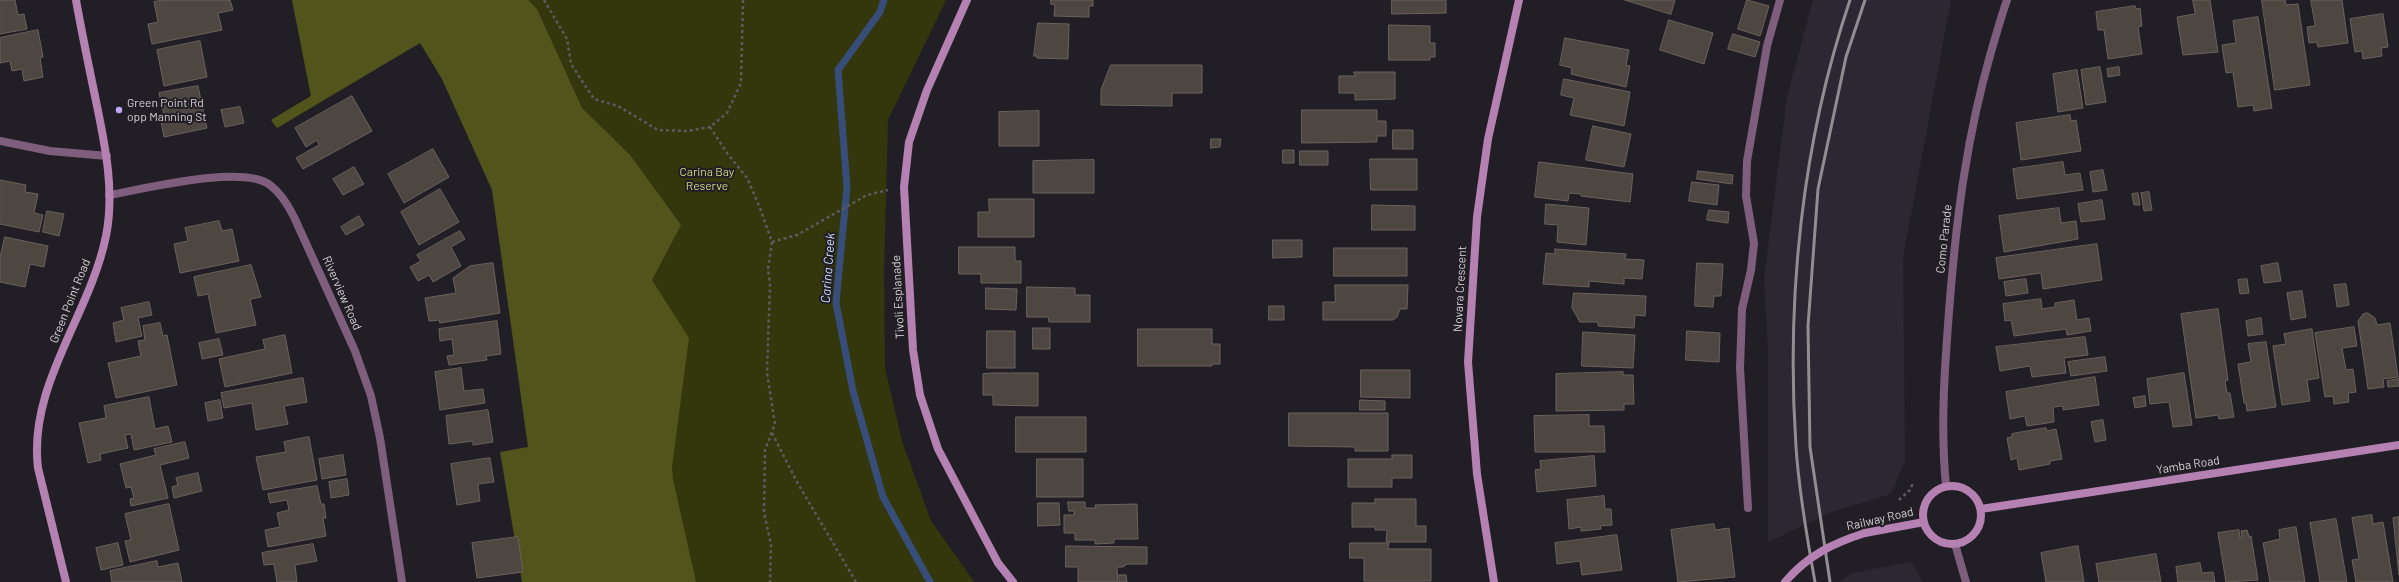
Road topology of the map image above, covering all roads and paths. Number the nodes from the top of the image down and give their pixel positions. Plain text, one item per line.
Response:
1 (76, 0) edge
2 (544, 0) edge
3 (743, 0) edge
4 (968, 0) edge
5 (1519, 0) edge
6 (1780, 0) edge
7 (2007, 0) edge
8 (710, 127) junction
9 (0, 141) edge
10 (107, 156) junction
11 (904, 187) junction
12 (109, 195) junction
13 (772, 242) junction
14 (772, 433) junction
15 (2399, 445) edge
16 (1913, 483) dead end
17 (1946, 486) junction
18 (1899, 500) dead end
19 (1748, 508) dead end
20 (1981, 509) junction
21 (1924, 522) junction
22 (1955, 544) junction
23 (66, 582) edge
24 (402, 582) edge
25 (770, 582) edge
26 (856, 582) edge
27 (1013, 582) edge
28 (1494, 582) edge
29 (1785, 582) edge
30 (1966, 582) edge

1 - 10 street, Green Point Road
2 - 8 path
3 - 8 path
4 - 11 street, Tivoli Esplanade
5 - 28 street, Novara Crescent
6 - 19 street
7 - 17 street, Como Parade
8 - 13 path
9 - 10 street
10 - 12 street, Green Point Road
11 - 13 path
11 - 27 street, Tivoli Esplanade
12 - 23 street, Green Point Road
12 - 24 street, Riverview Road
13 - 14 path
14 - 25 path
14 - 26 path
15 - 20 street, Yamba Road
16 - 18 path
17 - 20 street
17 - 21 street
20 - 22 street
21 - 22 street
21 - 29 street, Railway Road, bridge
22 - 30 street

